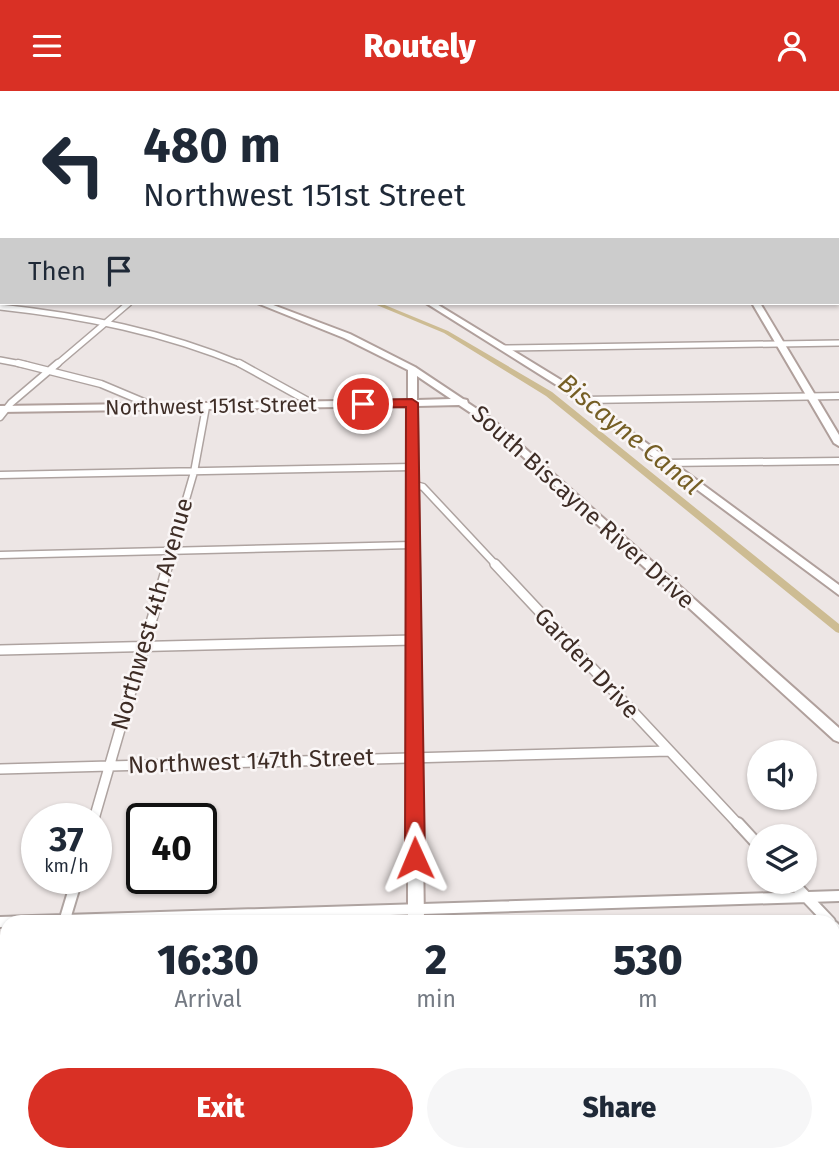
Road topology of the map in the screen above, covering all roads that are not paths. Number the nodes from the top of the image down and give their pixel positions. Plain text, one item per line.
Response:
1 (128, 305) edge
2 (266, 305) edge
3 (433, 305) edge
4 (757, 305) edge
5 (0, 307) edge
6 (109, 321) junction
7 (780, 343) junction
8 (839, 343) edge
9 (505, 348) junction
10 (0, 360) edge
11 (50, 369) junction
12 (412, 369) junction
13 (811, 396) junction
14 (839, 396) edge
15 (584, 400) junction
16 (464, 402) junction
17 (412, 403) junction
18 (315, 405) junction
19 (206, 407) junction
20 (158, 408) junction
21 (2, 412) edge
22 (839, 443) edge
23 (839, 461) edge
24 (665, 463) junction
25 (412, 467) junction
26 (194, 472) junction
27 (0, 475) edge
28 (412, 484) junction
29 (412, 545) junction
30 (170, 549) junction
31 (0, 555) edge
32 (839, 591) edge
33 (415, 640) junction
34 (142, 646) junction
35 (0, 650) edge
36 (839, 736) edge
37 (669, 751) junction
38 (414, 756) junction
39 (108, 766) junction
40 (0, 769) edge
41 (98, 803) edge
42 (747, 833) edge
43 (73, 894) edge
44 (803, 894) edge
45 (839, 896) edge
46 (807, 898) junction
47 (67, 915) edge
48 (416, 915) edge
49 (438, 915) edge
50 (823, 915) edge

1 - 6 street
2 - 12 street, South Biscayne River Drive
3 - 9 street
4 - 7 street
5 - 6 street
6 - 11 street
6 - 18 street
7 - 8 street
7 - 9 street
7 - 13 street
9 - 15 street
10 - 11 street
11 - 20 street
11 - 21 street
12 - 16 street, South Biscayne River Drive
12 - 17 street
13 - 14 street
13 - 15 street
13 - 22 street
15 - 24 street
16 - 17 street, Northwest 151st Street
16 - 36 street, South Biscayne River Drive
17 - 18 street, Northwest 151st Street
17 - 25 street
18 - 19 street, Northwest 151st Street
19 - 20 street, Northwest 151st Street
19 - 26 street, Northwest 4th Avenue
20 - 21 street, Northwest 151st Street
23 - 24 street
24 - 32 street
25 - 26 street
25 - 28 street
26 - 27 street
26 - 30 street, Northwest 4th Avenue
28 - 29 street
28 - 37 street, Garden Drive
29 - 30 street
29 - 33 street
30 - 31 street
30 - 34 street, Northwest 4th Avenue
33 - 34 street
33 - 38 street
34 - 35 street
34 - 39 street, Northwest 4th Avenue
37 - 38 street, Northwest 147th Street
37 - 42 street, Garden Drive
38 - 39 street, Northwest 147th Street
38 - 48 street
39 - 40 street, Northwest 147th Street
39 - 41 street, Northwest 4th Avenue
43 - 47 street
44 - 46 street
45 - 46 street
46 - 49 street
46 - 50 street

